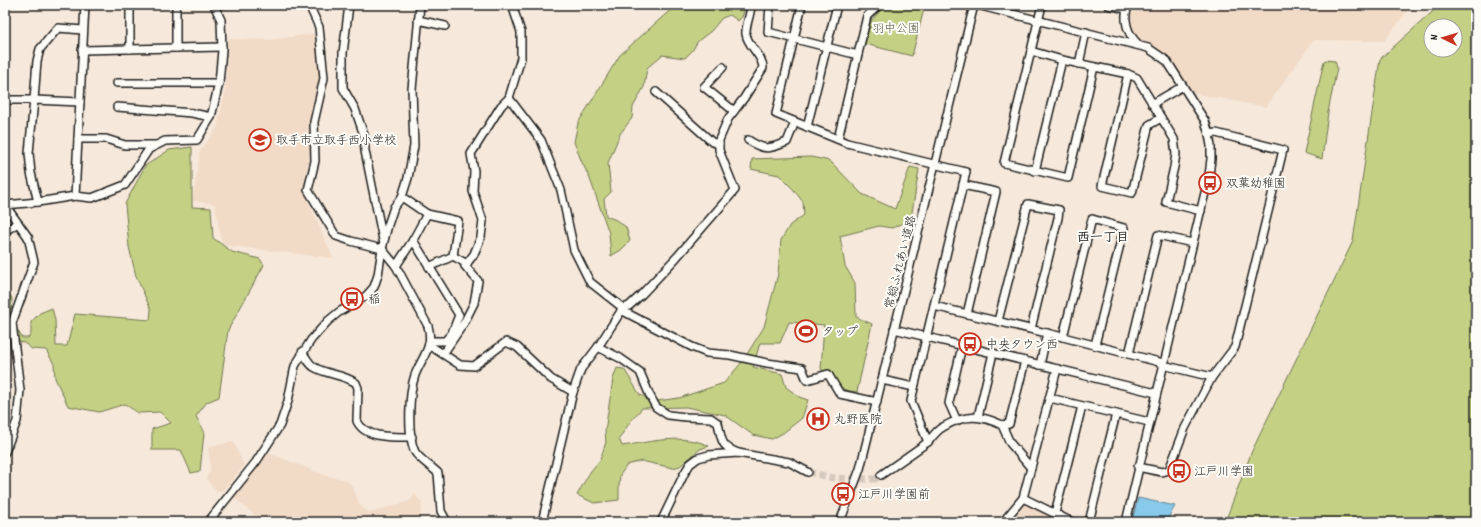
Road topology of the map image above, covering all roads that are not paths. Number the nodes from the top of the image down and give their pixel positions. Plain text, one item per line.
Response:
1 (85, 5) edge
2 (130, 5) edge
3 (176, 5) edge
4 (214, 5) edge
5 (310, 5) edge
6 (349, 5) edge
7 (420, 5) edge
8 (512, 5) edge
9 (751, 5) edge
10 (770, 5) edge
11 (802, 5) edge
12 (837, 5) edge
13 (879, 5) edge
14 (975, 5) edge
15 (1042, 5) edge
16 (1108, 5) edge
17 (1128, 7) edge
18 (418, 20) junction
19 (1038, 20) junction
20 (445, 26) dead end
21 (83, 30) junction
22 (1086, 32) junction
23 (794, 38) junction
24 (1140, 45) junction
25 (222, 47) junction
26 (826, 47) junction
27 (176, 48) junction
28 (130, 49) junction
29 (82, 50) junction
30 (1031, 51) junction
31 (858, 55) junction
32 (1062, 60) junction
33 (1079, 64) junction
34 (723, 67) dead end
35 (1094, 67) junction
36 (1128, 74) junction
37 (117, 83) dead end
38 (219, 83) junction
39 (1183, 86) junction
40 (656, 92) dead end
41 (509, 98) junction
42 (5, 100) edge
43 (34, 100) junction
44 (80, 102) junction
45 (1152, 104) junction
46 (117, 107) dead end
47 (734, 111) junction
48 (212, 117) junction
49 (1161, 118) junction
50 (795, 122) junction
51 (807, 127) junction
52 (1209, 134) junction
53 (78, 139) junction
54 (838, 139) junction
55 (748, 140) dead end
56 (719, 144) junction
57 (157, 145) junction
58 (935, 164) junction
59 (1035, 171) junction
60 (963, 185) junction
61 (75, 196) junction
62 (402, 197) junction
63 (38, 202) junction
64 (5, 205) edge
65 (1201, 211) junction
66 (427, 214) junction
67 (18, 223) junction
68 (5, 231) edge
69 (413, 240) junction
70 (1192, 243) junction
71 (383, 245) junction
72 (454, 256) junction
73 (467, 264) junction
74 (396, 266) junction
75 (429, 267) junction
76 (934, 306) junction
77 (622, 309) junction
78 (967, 314) junction
79 (998, 321) junction
80 (12, 323) junction
81 (5, 329) edge
82 (894, 329) junction
83 (1031, 329) junction
84 (1048, 333) junction
85 (927, 337) junction
86 (1064, 337) junction
87 (430, 343) junction
88 (1095, 344) junction
89 (962, 346) junction
90 (598, 347) junction
91 (302, 352) junction
92 (993, 353) junction
93 (443, 354) junction
94 (1129, 354) junction
95 (1025, 361) junction
96 (1163, 364) junction
97 (1040, 365) junction
98 (1057, 369) junction
99 (1212, 377) junction
100 (882, 380) junction
101 (914, 387) junction
102 (573, 392) junction
103 (1156, 393) junction
104 (1050, 398) junction
105 (876, 402) junction
106 (1082, 406) junction
107 (1116, 414) junction
108 (978, 417) junction
109 (957, 421) junction
110 (1149, 422) junction
111 (1002, 424) junction
112 (5, 427) edge
113 (12, 431) junction
114 (412, 437) junction
115 (928, 442) junction
116 (5, 452) edge
117 (738, 453) junction
118 (1138, 467) junction
119 (1031, 468) junction
120 (808, 472) tunnel mouth
121 (881, 475) tunnel mouth
122 (1023, 498) junction
123 (1055, 513) junction
124 (208, 522) edge
125 (447, 522) edge
126 (542, 522) edge
127 (661, 522) edge
128 (840, 522) edge
129 (1003, 522) edge
130 (1072, 522) edge
131 (1089, 522) edge
132 (1126, 522) edge

1 - 21 street
2 - 28 street
3 - 27 street
4 - 25 street
5 - 71 street
6 - 71 street
7 - 18 street
8 - 41 street
9 - 47 street
10 - 23 street
11 - 23 street
12 - 26 street
13 - 31 street
14 - 19 street
14 - 58 street, 常総ふれあい道路
15 - 19 street
16 - 17 street
17 - 24 street
18 - 20 street
18 - 62 street
19 - 22 street
19 - 30 street
21 - 29 street
21 - 43 street
22 - 24 street
22 - 33 street
23 - 26 street
23 - 50 street
24 - 39 street
25 - 27 street
25 - 38 street
26 - 31 street
26 - 51 street
27 - 28 street
28 - 29 street
29 - 44 street
30 - 32 street
30 - 59 street
31 - 54 street
32 - 33 street
32 - 59 street
33 - 35 street
34 - 47 street
35 - 36 street
35 - 59 street
36 - 45 street
36 - 49 street
37 - 38 street
38 - 48 street
39 - 45 street
39 - 52 street
40 - 56 street
41 - 73 street
41 - 77 street
42 - 43 street
43 - 44 street
43 - 63 street
44 - 53 street
45 - 49 street
46 - 48 street
47 - 56 street
48 - 57 street
49 - 65 street
50 - 51 street
50 - 55 street
51 - 54 street
52 - 65 street
52 - 99 street
53 - 57 street
53 - 61 street
54 - 58 street
56 - 77 street
57 - 61 street
58 - 60 street
58 - 82 street, 常総ふれあい道路
60 - 76 street
60 - 78 street
61 - 63 street
62 - 66 street
62 - 71 street
63 - 64 street
64 - 67 street
65 - 70 street
66 - 69 street
66 - 72 street
67 - 68 street
67 - 80 street
69 - 74 street
69 - 75 street
70 - 94 street
70 - 96 street
71 - 74 street
71 - 91 street
72 - 73 street
72 - 75 street
73 - 93 street
74 - 87 street
75 - 87 street
76 - 78 street
76 - 85 street
77 - 90 street
77 - 105 street
78 - 79 street
79 - 83 street
79 - 83 street
80 - 81 street
80 - 113 street
82 - 85 street
82 - 100 street, 常総ふれあい道路
83 - 84 street
84 - 86 street
84 - 97 street
85 - 89 street
85 - 101 street
86 - 88 street
86 - 88 street
87 - 93 street
87 - 114 street
88 - 94 street
89 - 92 street
89 - 109 street
90 - 102 street
90 - 117 street
91 - 114 street
91 - 124 street
92 - 95 street
92 - 108 street
93 - 102 street
94 - 96 street
95 - 97 street
95 - 111 street
96 - 99 street
96 - 103 street
97 - 98 street
98 - 103 street
98 - 104 street
99 - 118 street
100 - 101 street
100 - 105 street, 常総ふれあい道路
101 - 115 street
102 - 126 street
103 - 110 street
104 - 106 street
104 - 119 street
105 - 128 street, 常総ふれあい道路
106 - 107 street
106 - 123 street
107 - 110 street
107 - 131 street
108 - 109 street
108 - 111 street
109 - 115 street
110 - 118 street
111 - 119 street
112 - 113 street
113 - 116 street
114 - 125 street
115 - 121 street
117 - 120 street
117 - 127 street
118 - 132 street
119 - 122 street
122 - 123 street
122 - 129 street
123 - 130 street

